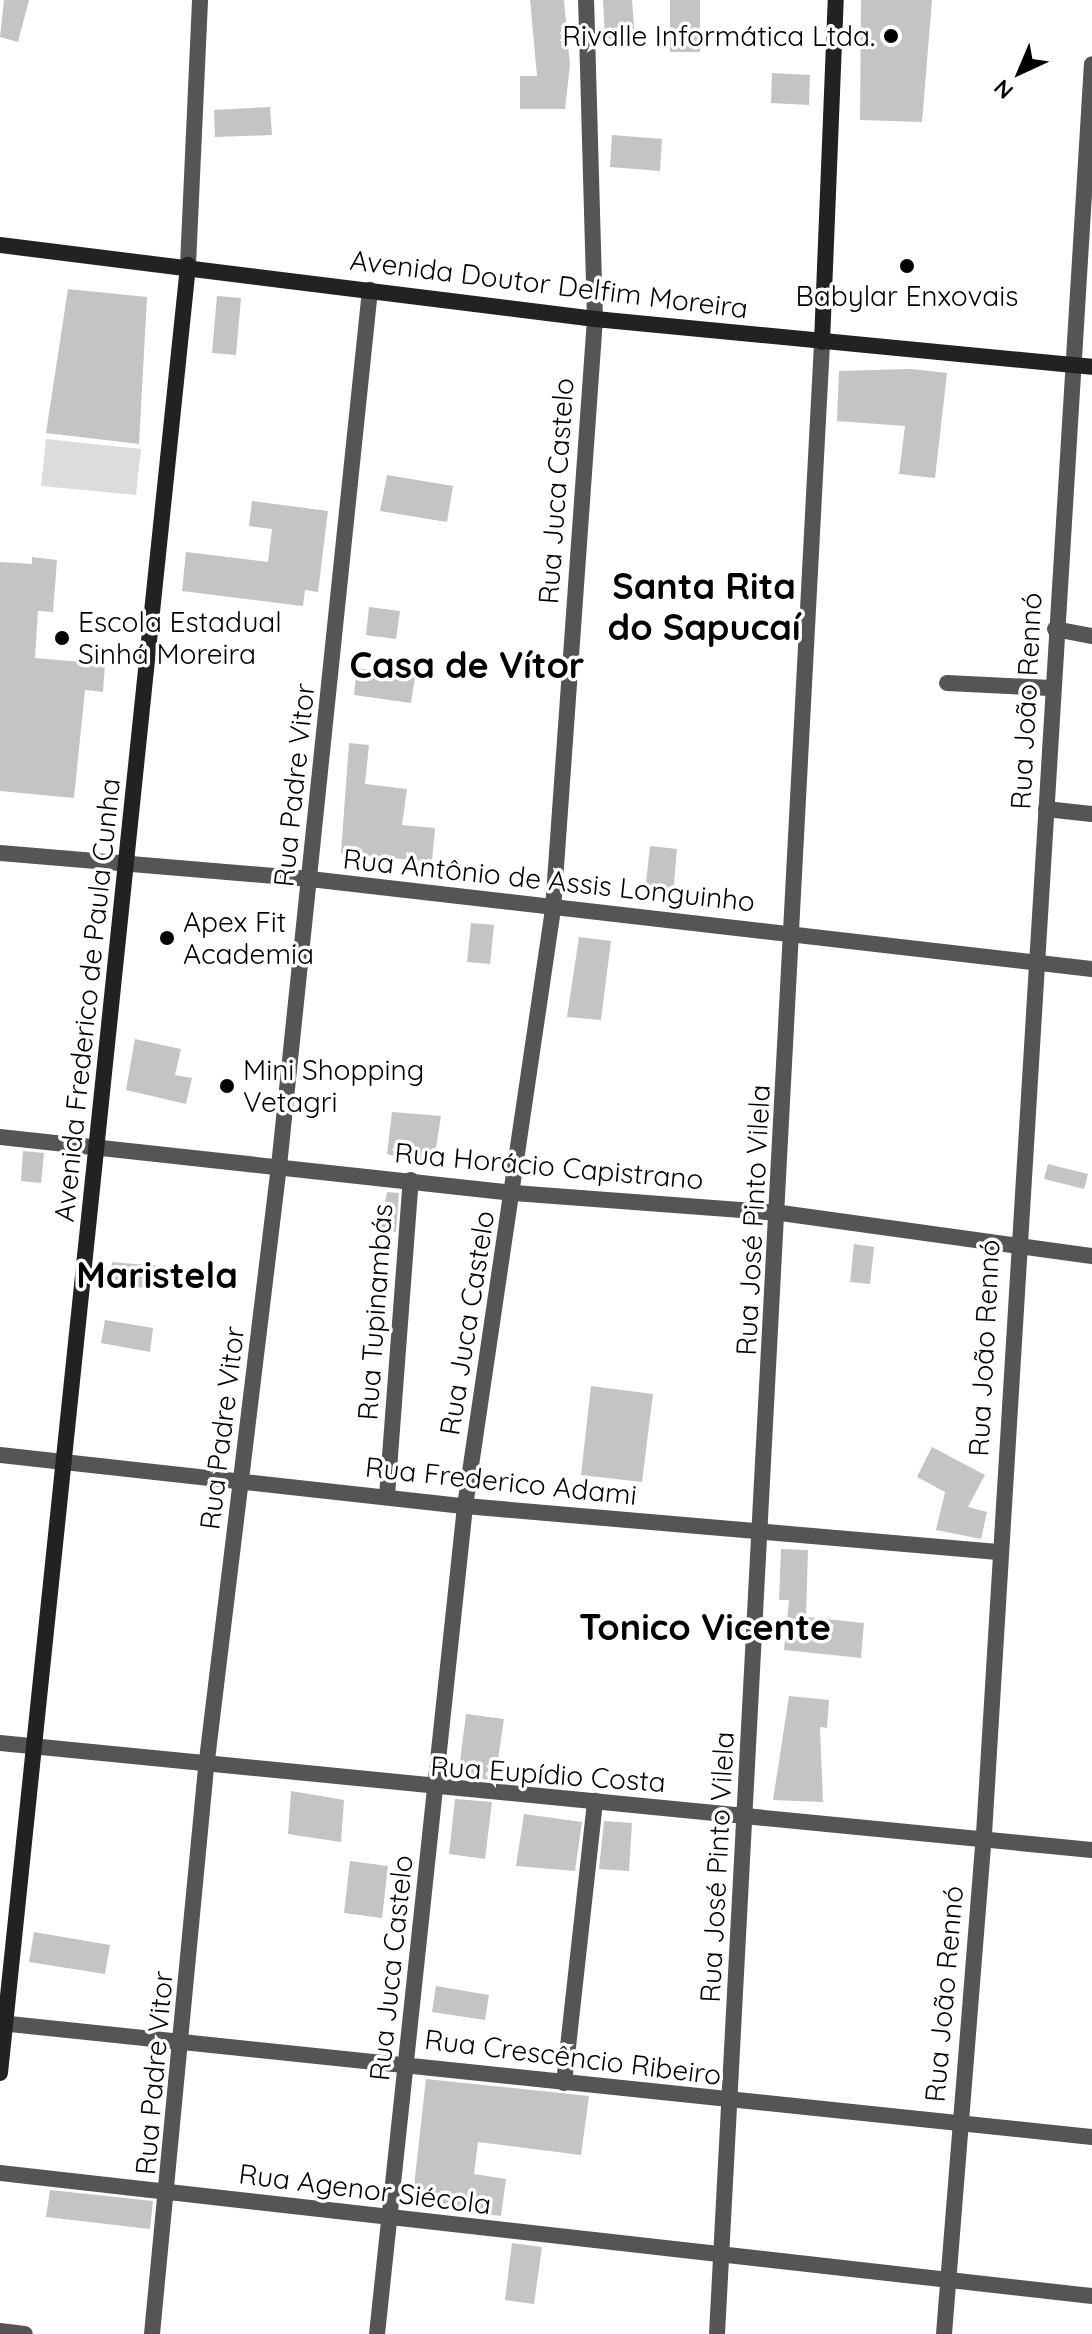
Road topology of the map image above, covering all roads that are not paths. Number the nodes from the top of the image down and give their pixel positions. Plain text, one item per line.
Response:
1 (200, 0) edge
2 (586, 0) edge
3 (836, 0) edge
4 (1092, 64) edge
5 (0, 245) edge
6 (188, 265) junction
7 (370, 290) junction
8 (595, 319) junction
9 (822, 342) junction
10 (1074, 365) junction
11 (1092, 367) edge
12 (1055, 629) junction
13 (1092, 636) edge
14 (947, 683) dead end
15 (1051, 688) junction
16 (1046, 809) junction
17 (1092, 814) edge
18 (0, 853) edge
19 (127, 865) junction
20 (310, 879) junction
21 (553, 909) junction
22 (793, 934) junction
23 (1034, 962) junction
24 (1092, 969) edge
25 (0, 1137) edge
26 (99, 1146) junction
27 (279, 1166) junction
28 (411, 1180) junction
29 (514, 1193) junction
30 (781, 1213) junction
31 (1016, 1243) junction
32 (1092, 1256) edge
33 (0, 1455) edge
34 (67, 1461) junction
35 (243, 1479) junction
36 (387, 1496) junction
37 (465, 1506) junction
38 (759, 1531) junction
39 (998, 1552) junction
40 (0, 1743) edge
41 (34, 1747) junction
42 (206, 1768) junction
43 (436, 1791) junction
44 (595, 1801) junction
45 (748, 1817) junction
46 (984, 1834) junction
47 (1092, 1850) edge
48 (3, 2023) edge
49 (185, 2039) junction
50 (407, 2064) junction
51 (0, 2073) edge
52 (564, 2083) junction
53 (729, 2101) junction
54 (959, 2121) junction
55 (1092, 2137) edge
56 (0, 2173) edge
57 (169, 2191) junction
58 (388, 2218) junction
59 (725, 2255) junction
60 (950, 2281) junction
61 (1092, 2296) edge
62 (0, 2331) edge
63 (25, 2334) edge
64 (152, 2334) edge
65 (377, 2334) edge
66 (717, 2334) edge
67 (944, 2334) edge

1 - 6 street
2 - 8 street, Rua Juca Castelo
3 - 9 main road
4 - 10 street, Rua João Rennó
5 - 6 main road, Avenida Doutor Delfim Moreira
6 - 7 main road, Avenida Doutor Delfim Moreira
6 - 19 main road, Avenida Frederico de Paula Cunha
7 - 8 main road, Avenida Doutor Delfim Moreira
7 - 20 street, Rua Padre Vitor
8 - 9 main road, Avenida Doutor Delfim Moreira
8 - 21 street, Rua Juca Castelo
9 - 10 main road, Avenida Doutor Delfim Moreira
9 - 22 street, Rua José Pinto Vilela
10 - 11 main road, Avenida Doutor Delfim Moreira
10 - 12 street, Rua João Rennó
12 - 13 street
12 - 15 street, Rua João Rennó
14 - 15 street
15 - 16 street, Rua João Rennó
16 - 17 street
16 - 23 street, Rua João Rennó
18 - 19 street, Rua Antônio de Assis Longuinho
19 - 20 street, Rua Antônio de Assis Longuinho
19 - 26 main road, Avenida Frederico de Paula Cunha
20 - 21 street, Rua Antônio de Assis Longuinho
20 - 27 street, Rua Padre Vitor
21 - 22 street, Rua Antônio de Assis Longuinho
21 - 29 street, Rua Juca Castelo
22 - 23 street, Rua Antônio de Assis Longuinho
22 - 30 street, Rua José Pinto Vilela
23 - 24 street, Rua Antônio de Assis Longuinho
23 - 31 street, Rua João Rennó
25 - 26 street, Rua Horácio Capistrano
26 - 27 street, Rua Horácio Capistrano
26 - 34 main road, Avenida Frederico de Paula Cunha
27 - 28 street, Rua Horácio Capistrano
27 - 35 street, Rua Padre Vitor
28 - 29 street, Rua Horácio Capistrano
28 - 36 street, Rua Tupinambás
29 - 30 street, Rua Horácio Capistrano
29 - 37 street, Rua Juca Castelo
30 - 31 street, Rua Horácio Capistrano
30 - 38 street, Rua José Pinto Vilela
31 - 32 street, Rua Horácio Capistrano
31 - 39 street, Rua João Rennó
33 - 34 street, Rua Frederico Adami
34 - 35 street, Rua Frederico Adami
34 - 41 main road, Avenida Frederico de Paula Cunha
35 - 36 street, Rua Frederico Adami
35 - 42 street, Rua Padre Vitor
36 - 37 street, Rua Frederico Adami
37 - 38 street, Rua Frederico Adami
37 - 43 street, Rua Juca Castelo
38 - 39 street, Rua Frederico Adami
38 - 45 street, Rua José Pinto Vilela
39 - 46 street, Rua João Rennó
40 - 41 street, Rua Eupídio Costa
41 - 42 street, Rua Eupídio Costa
41 - 48 main road, Avenida Frederico de Paula Cunha
42 - 43 street, Rua Eupídio Costa
42 - 49 street, Rua Padre Vitor
43 - 44 street, Rua Eupídio Costa
43 - 50 street, Rua Juca Castelo
44 - 45 street, Rua Eupídio Costa
44 - 52 street
45 - 46 street, Rua Eupídio Costa
45 - 53 street, Rua José Pinto Vilela
46 - 47 street, Rua Eupídio Costa
46 - 54 street, Rua João Rennó
48 - 49 street, Rua Crescêncio Ribeiro
48 - 51 main road, Avenida Frederico de Paula Cunha
49 - 50 street, Rua Crescêncio Ribeiro
49 - 57 street, Rua Padre Vitor
50 - 52 street, Rua Crescêncio Ribeiro
50 - 58 street, Rua Juca Castelo
52 - 53 street, Rua Crescêncio Ribeiro
53 - 54 street, Rua Crescêncio Ribeiro
53 - 59 street, Rua José Pinto Vilela
54 - 55 street, Rua Crescêncio Ribeiro
54 - 60 street, Rua João Rennó
56 - 57 street, Rua Agenor Siécola
57 - 58 street, Rua Agenor Siécola
57 - 64 street, Rua Padre Vitor
58 - 59 street, Rua Agenor Siécola
58 - 65 street, Rua Juca Castelo
59 - 60 street, Rua Agenor Siécola
59 - 66 street, Rua José Pinto Vilela
60 - 61 street, Rua Agenor Siécola
60 - 67 street, Rua João Rennó
62 - 63 street

